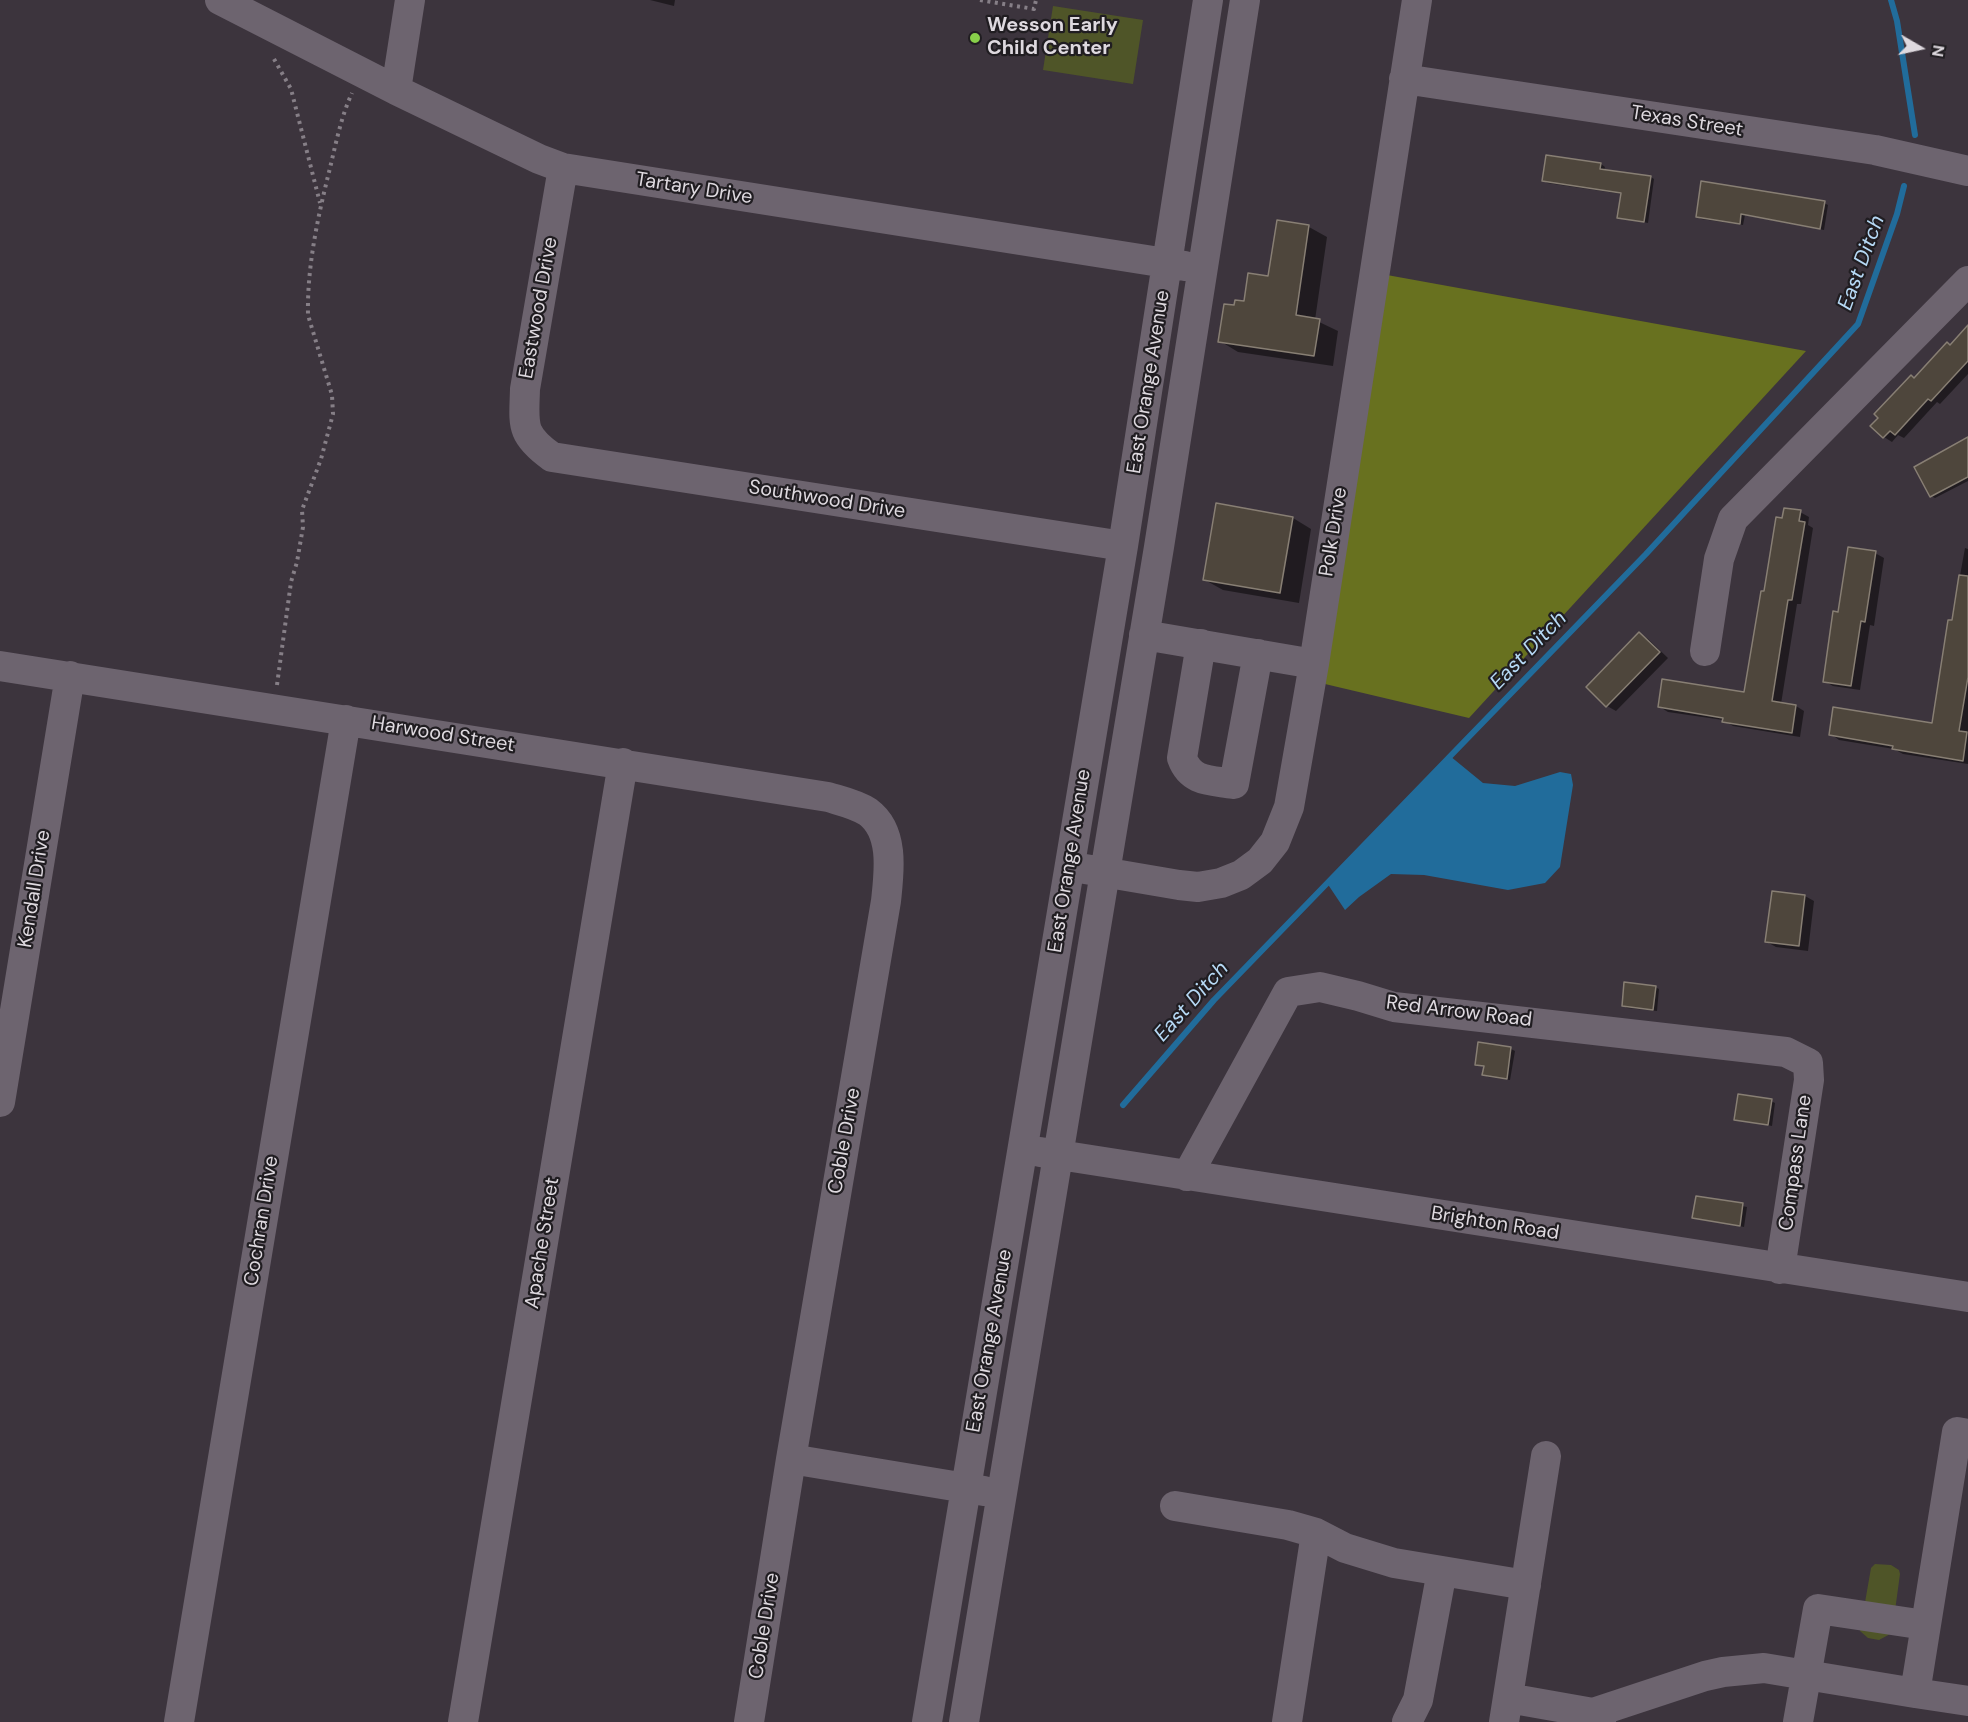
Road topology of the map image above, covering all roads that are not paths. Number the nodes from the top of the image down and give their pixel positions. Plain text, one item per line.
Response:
1 (220, 0) edge
2 (410, 0) edge
3 (1208, 0) edge
4 (1245, 0) edge
5 (1417, 0) edge
6 (1404, 79) junction
7 (396, 90) junction
8 (563, 168) junction
9 (1962, 169) edge
10 (1167, 263) junction
11 (1203, 268) junction
12 (1968, 281) edge
13 (535, 445) joint
14 (1123, 546) junction
15 (1144, 634) junction
16 (1201, 644) junction
17 (1704, 651) dead end
18 (1258, 654) junction
19 (1314, 664) junction
20 (0, 666) edge
21 (70, 676) junction
22 (346, 720) junction
23 (623, 763) junction
24 (879, 825) joint
25 (1069, 866) junction
26 (1105, 873) junction
27 (1802, 1059) joint
28 (0, 1102) edge
29 (1023, 1149) junction
30 (1059, 1155) junction
31 (1187, 1176) junction
32 (1780, 1269) junction
33 (1968, 1297) edge
34 (1968, 1434) edge
35 (1546, 1456) dead end
36 (791, 1459) junction
37 (966, 1487) junction
38 (1002, 1494) junction
39 (1175, 1506) dead end
40 (1316, 1533) junction
41 (1442, 1571) junction
42 (1527, 1585) junction
43 (1925, 1625) junction
44 (1807, 1675) junction
45 (1915, 1693) junction
46 (1968, 1701) edge
47 (1506, 1710) edge
48 (1597, 1718) edge
49 (179, 1722) edge
50 (463, 1722) edge
51 (749, 1722) edge
52 (927, 1722) edge
53 (964, 1722) edge
54 (1287, 1722) edge
55 (1407, 1722) edge
56 (1798, 1722) edge

1 - 7 street, Tartary Drive
2 - 7 street
3 - 10 street, East Orange Avenue
4 - 11 street, East Orange Avenue
5 - 6 street, Polk Drive
6 - 9 street, Texas Street
6 - 19 street, Polk Drive
7 - 8 street, Tartary Drive
8 - 10 street, Tartary Drive
8 - 13 street, Eastwood Drive
10 - 11 street, Tartary Drive
10 - 14 street, East Orange Avenue
11 - 15 street, East Orange Avenue
12 - 17 street
13 - 14 street, Southwood Drive
14 - 25 street, East Orange Avenue
15 - 16 street
15 - 26 street, East Orange Avenue
16 - 18 street
16 - 18 street
18 - 19 street
19 - 26 street, Polk Drive
20 - 21 street, Harwood Street
21 - 22 street, Harwood Street
21 - 28 street, Kendall Drive
22 - 23 street, Harwood Street
22 - 49 street, Cochran Drive
23 - 24 street, Harwood Street
23 - 50 street, Apache Street
24 - 36 street, Coble Drive
25 - 26 street, Polk Drive
25 - 29 street, East Orange Avenue
26 - 30 street, East Orange Avenue
27 - 31 street, Red Arrow Road
27 - 32 street, Compass Lane
29 - 30 street, Brighton Road
29 - 37 street, East Orange Avenue
30 - 31 street, Brighton Road
30 - 38 street, East Orange Avenue
31 - 32 street, Brighton Road
32 - 33 street, Brighton Road
34 - 43 street
35 - 42 street
36 - 37 street
36 - 51 street, Coble Drive
37 - 38 street
37 - 52 street, East Orange Avenue
38 - 53 street, East Orange Avenue
39 - 40 street
40 - 41 street
40 - 54 street
41 - 42 street
41 - 55 street
42 - 47 street
43 - 44 street
43 - 45 street
44 - 45 street
44 - 48 street
44 - 56 street
45 - 46 street
47 - 48 street

